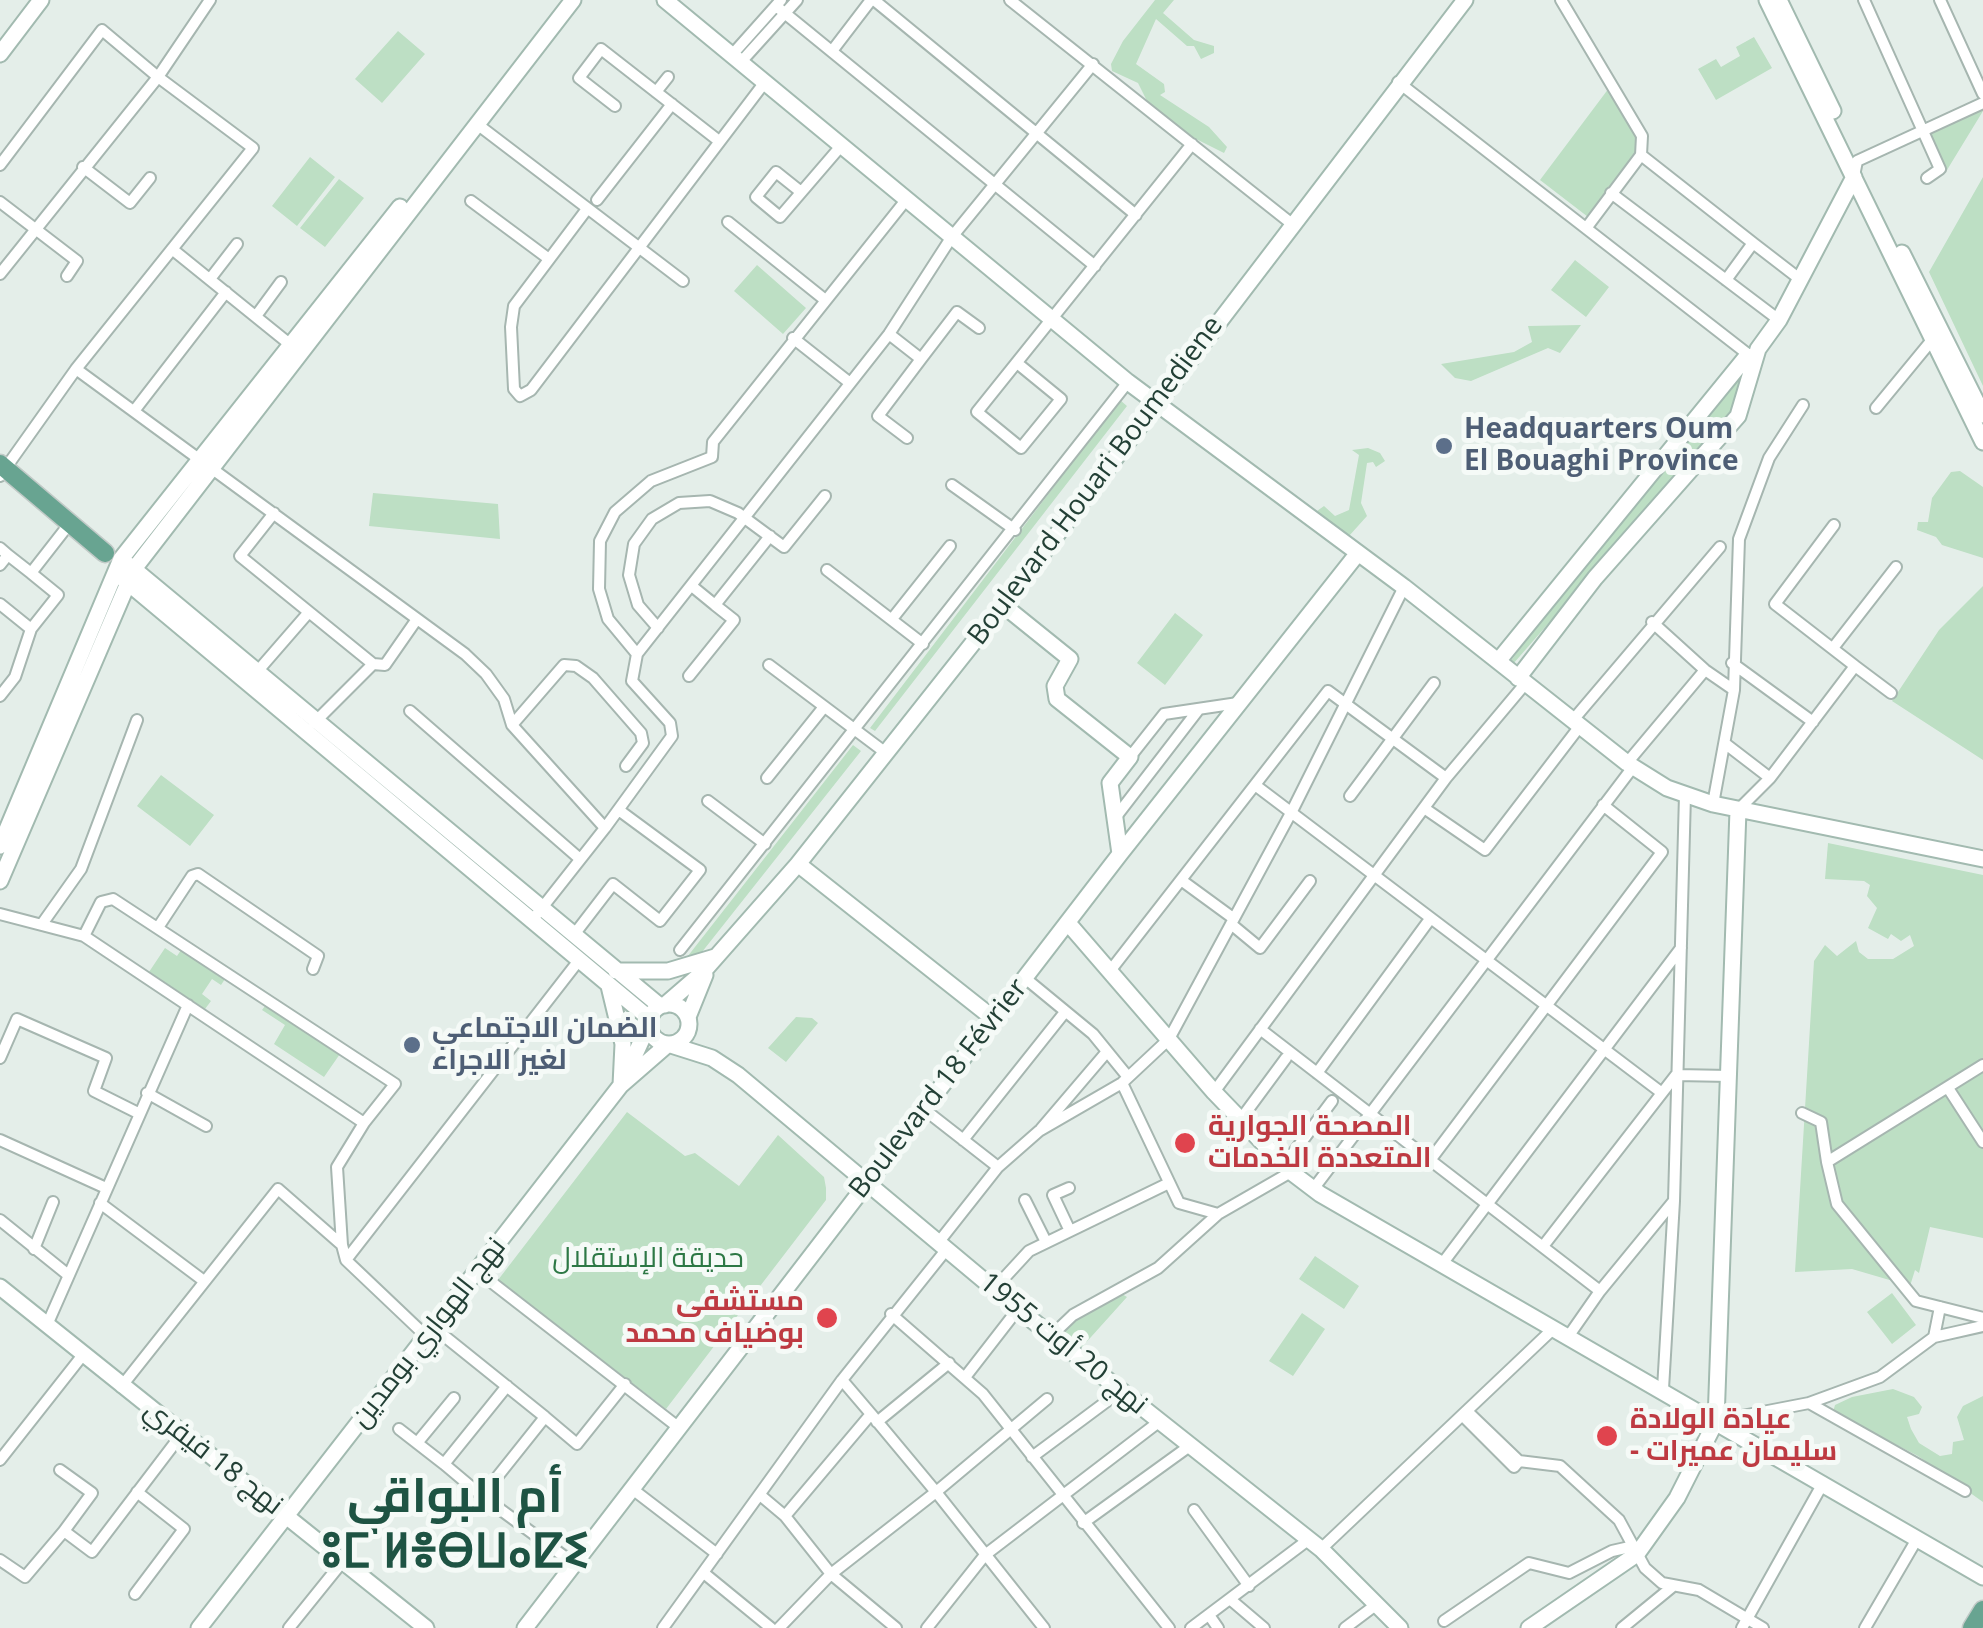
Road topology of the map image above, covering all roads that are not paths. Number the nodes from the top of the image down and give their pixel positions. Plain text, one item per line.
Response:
1 (41, 0) edge
2 (210, 0) edge
3 (560, 0) edge
4 (572, 0) edge
5 (665, 0) edge
6 (797, 0) edge
7 (873, 0) edge
8 (1010, 0) edge
9 (1466, 0) edge
10 (1560, 0) edge
11 (1864, 0) edge
12 (1940, 0) edge
13 (1777, 2) edge
14 (781, 6) edge
15 (832, 51) junction
16 (0, 54) edge
17 (735, 60) junction
18 (1093, 64) junction
19 (158, 77) junction
20 (668, 77) dead end
21 (764, 82) junction
22 (1398, 82) junction
23 (656, 92) junction
24 (1983, 94) edge
25 (1983, 103) edge
26 (672, 104) junction
27 (616, 106) dead end
28 (477, 124) junction
29 (1923, 131) junction
30 (1036, 135) junction
31 (719, 141) junction
32 (1192, 144) junction
33 (841, 146) junction
34 (632, 155) junction
35 (1641, 155) junction
36 (643, 164) dead end
37 (0, 165) edge
38 (84, 167) junction
39 (1856, 169) junction
40 (150, 178) dead end
41 (1927, 178) dead end
42 (996, 184) junction
43 (801, 192) junction
44 (1611, 194) junction
45 (906, 200) junction
46 (471, 201) dead end
47 (0, 202) edge
48 (592, 205) junction
49 (1136, 214) junction
50 (728, 222) dead end
51 (1292, 224) junction
52 (1587, 227) junction
53 (35, 229) junction
54 (950, 238) junction
55 (1753, 243) junction
56 (236, 244) dead end
57 (172, 248) junction
58 (639, 248) junction
59 (549, 259) junction
60 (1096, 266) junction
61 (0, 274) edge
62 (66, 276) dead end
63 (210, 279) junction
64 (1726, 280) junction
65 (1800, 280) junction
66 (682, 281) dead end
67 (282, 282) dead end
68 (226, 292) junction
69 (824, 299) junction
70 (256, 316) junction
71 (1052, 320) junction
72 (1779, 320) junction
73 (979, 328) dead end
74 (889, 334) junction
75 (794, 338) junction
76 (1932, 340) junction
77 (292, 346) junction
78 (1753, 353) junction
79 (922, 359) junction
80 (1016, 364) junction
81 (76, 369) junction
82 (1128, 382) junction
83 (850, 383) junction
84 (1155, 402) junction
85 (1803, 405) dead end
86 (1876, 408) dead end
87 (134, 411) junction
88 (1983, 415) edge
89 (907, 438) dead end
90 (1983, 442) edge
91 (205, 465) junction
92 (2, 469) edge
93 (952, 485) dead end
94 (825, 496) dead end
95 (274, 513) junction
96 (746, 519) junction
97 (70, 523) junction
98 (1834, 526) dead end
99 (1015, 530) junction
100 (770, 536) junction
101 (950, 546) dead end
102 (1720, 547) dead end
103 (4, 552) edge
104 (1358, 553) junction
105 (0, 565) edge
106 (120, 567) junction
107 (1896, 567) dead end
108 (827, 570) dead end
109 (30, 572) junction
110 (1404, 586) junction
111 (693, 587) junction
112 (0, 604) edge
113 (1003, 604) junction
114 (716, 605) junction
115 (309, 612) junction
116 (417, 620) junction
117 (892, 620) junction
118 (1652, 622) junction
119 (658, 628) junction
120 (32, 629) junction
121 (923, 644) junction
122 (1834, 648) junction
123 (636, 654) junction
124 (1498, 660) junction
125 (1732, 662) junction
126 (373, 664) junction
127 (769, 665) dead end
128 (1855, 666) junction
129 (1704, 670) junction
130 (256, 673) junction
131 (689, 676) dead end
132 (1521, 681) junction
133 (1434, 682) dead end
134 (1734, 690) junction
135 (1891, 692) dead end
136 (0, 696) edge
137 (1346, 702) junction
138 (1238, 703) junction
139 (824, 707) junction
140 (1199, 709) junction
141 (410, 711) dead end
142 (137, 720) dead end
143 (1814, 722) junction
144 (314, 723) junction
145 (1576, 723) junction
146 (512, 725) junction
147 (856, 730) junction
148 (1395, 739) junction
149 (1727, 745) junction
150 (886, 752) junction
151 (1130, 757) junction
152 (1630, 765) junction
153 (626, 766) dead end
154 (766, 778) dead end
155 (1446, 778) junction
156 (1770, 778) junction
157 (1255, 784) junction
158 (1685, 795) junction
159 (1350, 796) dead end
160 (708, 801) dead end
161 (1713, 804) junction
162 (1604, 805) junction
163 (1424, 808) junction
164 (620, 810) junction
165 (1738, 810) junction
166 (1292, 811) junction
167 (1115, 818) junction
168 (605, 828) junction
169 (2, 836) edge
170 (766, 844) junction
171 (1662, 852) junction
172 (1120, 854) junction
173 (1683, 858) junction
174 (580, 859) junction
175 (1983, 859) edge
176 (798, 864) junction
177 (1373, 875) junction
178 (1181, 880) junction
179 (0, 881) edge
180 (1310, 881) dead end
181 (537, 913) junction
182 (0, 914) edge
183 (1430, 919) junction
184 (1232, 921) junction
185 (1068, 923) junction
186 (42, 924) junction
187 (159, 926) junction
188 (84, 936) junction
189 (573, 936) junction
190 (1682, 947) junction
191 (680, 950) dead end
192 (718, 955) junction
193 (581, 958) junction
194 (1485, 959) junction
195 (313, 969) dead end
196 (1110, 970) junction
197 (611, 976) junction
198 (1026, 978) junction
199 (188, 1005) junction
200 (1548, 1005) junction
201 (1066, 1012) junction
202 (656, 1013) junction
203 (689, 1019) junction
204 (994, 1019) junction
205 (1260, 1029) junction
206 (1170, 1039) junction
207 (669, 1045) junction
208 (1602, 1049) junction
209 (1105, 1054) junction
210 (0, 1058) edge
211 (1286, 1058) dead end
212 (722, 1063) junction
213 (1983, 1065) edge
214 (1317, 1073) junction
215 (1676, 1075) junction
216 (1730, 1076) junction
217 (1125, 1080) junction
218 (620, 1084) junction
219 (1948, 1088) junction
220 (1214, 1092) junction
221 (147, 1093) junction
222 (1662, 1093) junction
223 (1332, 1101) dead end
224 (926, 1110) junction
225 (138, 1113) junction
226 (1369, 1113) junction
227 (1802, 1113) dead end
228 (1240, 1120) junction
229 (364, 1122) junction
230 (206, 1126) dead end
231 (1039, 1131) junction
232 (0, 1140) edge
233 (963, 1140) junction
234 (1983, 1142) edge
235 (1431, 1158) junction
236 (1827, 1162) junction
237 (998, 1167) junction
238 (1288, 1168) junction
239 (868, 1181) junction
240 (1167, 1184) junction
241 (106, 1188) junction
242 (1069, 1188) dead end
243 (1314, 1188) junction
244 (1025, 1200) dead end
245 (1674, 1201) junction
246 (53, 1202) dead end
247 (100, 1202) junction
248 (1486, 1202) junction
249 (1218, 1214) junction
250 (0, 1220) edge
251 (1070, 1232) junction
252 (1046, 1242) junction
253 (342, 1245) junction
254 (1544, 1246) junction
255 (942, 1247) junction
256 (34, 1248) junction
257 (346, 1260) junction
258 (1442, 1264) junction
259 (477, 1271) junction
260 (66, 1274) junction
261 (204, 1282) junction
262 (0, 1288) edge
263 (994, 1289) junction
264 (1600, 1290) junction
265 (1940, 1307) junction
266 (1018, 1309) junction
267 (891, 1314) junction
268 (1983, 1318) edge
269 (46, 1325) junction
270 (1983, 1326) edge
271 (1562, 1331) junction
272 (429, 1332) junction
273 (1052, 1336) junction
274 (1934, 1337) junction
275 (82, 1356) junction
276 (948, 1363) junction
277 (966, 1376) junction
278 (842, 1380) junction
279 (624, 1384) junction
280 (508, 1386) junction
281 (121, 1387) junction
282 (1662, 1389) junction
283 (1122, 1390) junction
284 (454, 1398) dead end
285 (1047, 1399) dead end
286 (1809, 1403) junction
287 (1466, 1414) junction
288 (544, 1417) junction
289 (874, 1418) junction
290 (1160, 1420) junction
291 (1716, 1421) junction
292 (678, 1426) junction
293 (1009, 1428) junction
294 (398, 1429) dead end
295 (181, 1435) junction
296 (416, 1443) junction
297 (1191, 1445) junction
298 (1032, 1457) junction
299 (0, 1460) edge
300 (444, 1464) junction
301 (60, 1470) dead end
302 (1822, 1486) junction
303 (631, 1488) junction
304 (136, 1492) junction
305 (936, 1492) junction
306 (1965, 1492) dead end
307 (760, 1495) junction
308 (482, 1496) junction
309 (1061, 1496) junction
310 (1194, 1510) dead end
311 (288, 1516) junction
312 (785, 1516) junction
313 (1083, 1523) junction
314 (64, 1531) junction
315 (1917, 1539) junction
316 (1314, 1545) junction
317 (1636, 1550) junction
318 (717, 1554) junction
319 (985, 1555) junction
320 (0, 1560) edge
321 (342, 1561) junction
322 (573, 1563) junction
323 (705, 1574) junction
324 (831, 1574) junction
325 (1983, 1577) edge
326 (1672, 1588) junction
327 (1240, 1593) junction
328 (135, 1594) dead end
329 (1378, 1604) junction
330 (1983, 1610) edge
331 (1208, 1615) junction
332 (1444, 1620) dead end
333 (1744, 1624) edge
334 (199, 1628) edge
335 (289, 1628) edge
336 (426, 1628) edge
337 (525, 1628) edge
338 (663, 1628) edge
339 (771, 1628) edge
340 (779, 1628) edge
341 (896, 1628) edge
342 (927, 1628) edge
343 (1044, 1628) edge
344 (1169, 1628) edge
345 (1191, 1628) edge
346 (1218, 1628) edge
347 (1264, 1628) edge
348 (1344, 1628) edge
349 (1400, 1628) edge
350 (1528, 1628) edge
351 (1622, 1628) edge
352 (1763, 1628) edge
353 (1865, 1628) edge
354 (1972, 1628) edge

1 - 16 main road
2 - 19 street
3 - 77 main road
4 - 28 main road
5 - 17 main road
6 - 14 street
7 - 15 street
7 - 30 street
8 - 18 street
9 - 22 main road, Boulevard Houari Boumediene
10 - 35 street
11 - 29 street
12 - 24 street
13 - 39 main road
14 - 15 street
14 - 17 street
15 - 42 street
17 - 21 main road
18 - 30 street
18 - 32 street
19 - 37 street
19 - 38 street
19 - 57 street
20 - 23 street
21 - 31 street
21 - 33 main road
22 - 51 main road, Boulevard Houari Boumediene
22 - 52 street
23 - 26 street
23 - 27 street
25 - 29 street
26 - 31 street
26 - 34 street
28 - 48 street
28 - 91 main road
29 - 39 street
29 - 41 street
30 - 42 street
30 - 49 street
31 - 58 street
32 - 49 street
32 - 51 street
33 - 43 street
33 - 45 main road
34 - 36 street
34 - 48 street
35 - 44 street
35 - 55 street
38 - 40 street
38 - 53 street
39 - 65 main road
39 - 76 main road
39 - 88 main road
42 - 54 street
42 - 60 street
43 - 43 street
44 - 52 street
44 - 64 street
45 - 54 main road
45 - 69 street
46 - 59 street
47 - 53 street
48 - 58 street
48 - 59 street
49 - 60 street
50 - 69 street
51 - 84 main road, Boulevard Houari Boumediene
52 - 78 street
53 - 61 street
53 - 62 street
54 - 71 main road
54 - 74 street
55 - 64 street
55 - 65 street
56 - 63 street
57 - 63 street
57 - 81 street
58 - 59 street
58 - 66 street
60 - 71 street
63 - 68 street
64 - 72 street
65 - 72 main road
67 - 70 street
68 - 70 street
68 - 87 street
69 - 75 street
70 - 77 street
71 - 80 street
71 - 82 main road
72 - 78 main road
73 - 79 street
74 - 79 street
74 - 83 street
75 - 83 street
75 - 123 street
76 - 86 street
76 - 90 main road
77 - 91 main road
78 - 124 main road
78 - 132 main road
79 - 89 street
80 - 80 street
81 - 87 street
81 - 92 street
82 - 84 main road
82 - 99 street
83 - 96 street
84 - 104 main road
84 - 113 main road, Boulevard Houari Boumediene
85 - 125 street
87 - 91 street
91 - 95 street
91 - 106 main road
92 - 97 main road
93 - 99 street
94 - 100 street
95 - 115 street
95 - 116 street
96 - 100 street
96 - 111 street
96 - 119 street
97 - 106 main road
97 - 109 street
98 - 122 street
99 - 121 street
100 - 114 street
101 - 117 street
102 - 118 street
103 - 105 street
103 - 109 street
104 - 110 main road
104 - 138 main road, Boulevard 18 Février
106 - 130 main road
106 - 169 main road
106 - 179 main road
106 - 181 main road
107 - 122 street
108 - 117 street
109 - 120 street
110 - 124 main road
110 - 137 street
111 - 114 street
111 - 119 street
112 - 120 street
113 - 150 main road, Boulevard Houari Boumediene
113 - 151 main road
114 - 131 street
115 - 126 street
115 - 130 street
116 - 126 street
116 - 146 street
117 - 121 street
118 - 129 street
118 - 145 street
119 - 123 street
120 - 136 street
121 - 147 street
122 - 128 street
123 - 164 street
124 - 132 main road
125 - 134 street
125 - 143 street
126 - 144 street
127 - 139 street
128 - 135 street
128 - 143 street
129 - 134 street
129 - 152 street
130 - 144 main road
132 - 145 main road
132 - 155 street
133 - 148 street
134 - 149 street
137 - 148 street
137 - 157 street
137 - 166 street
138 - 140 street
138 - 172 main road, Boulevard 18 Février
139 - 147 street
139 - 154 street
140 - 151 street
140 - 167 street
141 - 174 street
142 - 186 street
143 - 156 street
144 - 181 main road
145 - 152 main road
145 - 163 street
146 - 153 street
146 - 168 street
147 - 150 street
147 - 170 street
148 - 155 street
148 - 159 street
149 - 156 street
149 - 161 street
150 - 176 main road, Boulevard Houari Boumediene
151 - 167 main road
152 - 158 main road
152 - 162 street
155 - 163 street
156 - 165 street
157 - 166 street
157 - 178 street
158 - 161 main road
158 - 173 street
160 - 170 street
161 - 165 main road
162 - 171 street
162 - 194 street
163 - 177 street
164 - 168 street
164 - 189 street
165 - 175 main road
165 - 216 main road
166 - 177 street
166 - 184 street
167 - 172 main road
168 - 174 street
170 - 191 street
171 - 173 street
171 - 200 street
172 - 185 main road, Boulevard 18 Février
173 - 190 street
174 - 181 street
176 - 192 main road, Boulevard Houari Boumediene
176 - 204 main road
177 - 183 street
177 - 205 street
178 - 184 street
178 - 196 street
180 - 184 street
181 - 189 main road
181 - 193 main road
182 - 186 street
183 - 194 street
183 - 214 street
184 - 206 street
185 - 196 main road
185 - 198 main road, Boulevard 18 Février
186 - 188 street
187 - 188 street
187 - 195 street
187 - 229 street
188 - 199 street
189 - 197 main road
190 - 208 street
190 - 215 street
192 - 197 main road
192 - 202 main road, Boulevard Houari Boumediene
192 - 203 main road, Boulevard Houari Boumediene
193 - 197 main road
193 - 257 street
194 - 200 street
194 - 226 street
196 - 206 main road
197 - 202 main road
197 - 218 main road
198 - 201 street
198 - 204 main road, Boulevard 18 Février
199 - 221 street
199 - 229 street
200 - 208 street
200 - 235 street
201 - 209 street
201 - 233 street
202 - 203 main road
202 - 207 main road
202 - 218 main road, نهج الهواري بومدين
203 - 207 main road
203 - 212 main road, نهج 20 أوت 1955
204 - 224 main road, Boulevard 18 Février
205 - 214 street
205 - 220 street
206 - 217 street
206 - 220 main road
207 - 212 main road, نهج 20 أوت 1955
207 - 218 main road, نهج الهواري بومدين
208 - 222 street
208 - 248 street
209 - 217 street
209 - 231 street
210 - 225 street
211 - 228 street
212 - 239 main road, نهج 20 أوت 1955
213 - 219 street
214 - 226 street
215 - 216 street
215 - 222 street
215 - 245 street
216 - 291 main road
217 - 231 street
217 - 240 street
218 - 259 main road, نهج الهواري بومدين
219 - 234 street
219 - 236 street
220 - 228 main road
221 - 225 street
221 - 230 street
222 - 254 street
223 - 238 street
224 - 233 street
224 - 239 main road, Boulevard 18 Février
225 - 241 street
226 - 235 street
226 - 243 street
227 - 236 street
228 - 238 main road
229 - 253 street
231 - 237 street
232 - 241 street
233 - 237 street
235 - 248 street
236 - 265 street
237 - 255 street
238 - 243 main road
238 - 249 street
239 - 255 main road, نهج 20 أوت 1955
239 - 292 main road, Boulevard 18 Février
240 - 249 street
240 - 251 street
241 - 247 street
242 - 251 street
243 - 258 main road
244 - 252 street
245 - 264 street
245 - 282 street
246 - 256 street
247 - 260 street
247 - 261 street
248 - 254 street
248 - 258 street
249 - 273 street
250 - 256 street
251 - 252 street
252 - 263 street
253 - 257 street
253 - 261 street
254 - 264 street
255 - 263 main road, نهج 20 أوت 1955
255 - 267 street
256 - 260 street
257 - 272 street
258 - 271 main road
259 - 272 main road, نهج الهواري بومدين
259 - 279 street
260 - 269 street
261 - 281 street
262 - 269 main road, نهج 18 فيفري
263 - 266 main road, نهج 20 أوت 1955
264 - 271 street
265 - 268 street
265 - 274 street
266 - 273 main road, نهج 20 أوت 1955
266 - 277 street
267 - 276 street
267 - 278 street
269 - 275 main road, نهج 18 فيفري
270 - 274 street
271 - 282 main road
271 - 287 street
272 - 280 street
272 - 311 main road, نهج الهواري بومدين
273 - 283 main road, نهج 20 أوت 1955
274 - 286 street
275 - 281 main road, نهج 18 فيفري
275 - 299 street
276 - 277 street
276 - 289 street
277 - 293 street
278 - 289 street
278 - 307 street
279 - 288 street
279 - 292 street
280 - 288 street
280 - 300 street
281 - 295 main road, نهج 18 فيفري
282 - 291 main road
283 - 290 main road, نهج 20 أوت 1955
283 - 298 street
284 - 296 street
285 - 293 street
286 - 291 street
286 - 306 street
287 - 316 street
287 - 317 street
288 - 308 street
289 - 305 street
289 - 312 street
290 - 297 main road, نهج 20 أوت 1955
290 - 309 street
291 - 302 main road
291 - 317 main road
292 - 303 main road, Boulevard 18 Février
293 - 298 street
293 - 305 street
294 - 296 street
295 - 304 street
295 - 311 main road, نهج 18 فيفري
296 - 300 street
297 - 313 street
297 - 316 main road, نهج 20 أوت 1955
298 - 309 street
300 - 308 street
301 - 314 street
302 - 315 main road
302 - 333 street
303 - 318 street
303 - 322 main road, Boulevard 18 Février
304 - 314 street
304 - 328 street
305 - 319 street
305 - 324 street
307 - 312 street
307 - 318 street
308 - 322 street
309 - 313 street
309 - 319 street
310 - 327 street
311 - 321 main road, نهج 18 فيفري
311 - 334 main road, نهج الهواري بومدين
312 - 324 street
313 - 344 street
314 - 320 street
315 - 325 main road
315 - 353 street
316 - 327 street
316 - 329 main road, نهج 20 أوت 1955
317 - 326 street
317 - 332 street
317 - 350 main road
318 - 323 street
319 - 342 street
319 - 343 street
321 - 335 street
321 - 336 main road, نهج 18 فيفري
322 - 337 main road, Boulevard 18 Février
323 - 338 street
323 - 339 street
324 - 340 street
324 - 341 street
326 - 333 street
326 - 351 street
327 - 331 street
327 - 347 street
329 - 348 street
329 - 349 main road, نهج 20 أوت 1955
330 - 354 main road
331 - 345 street
331 - 346 street
333 - 352 street

